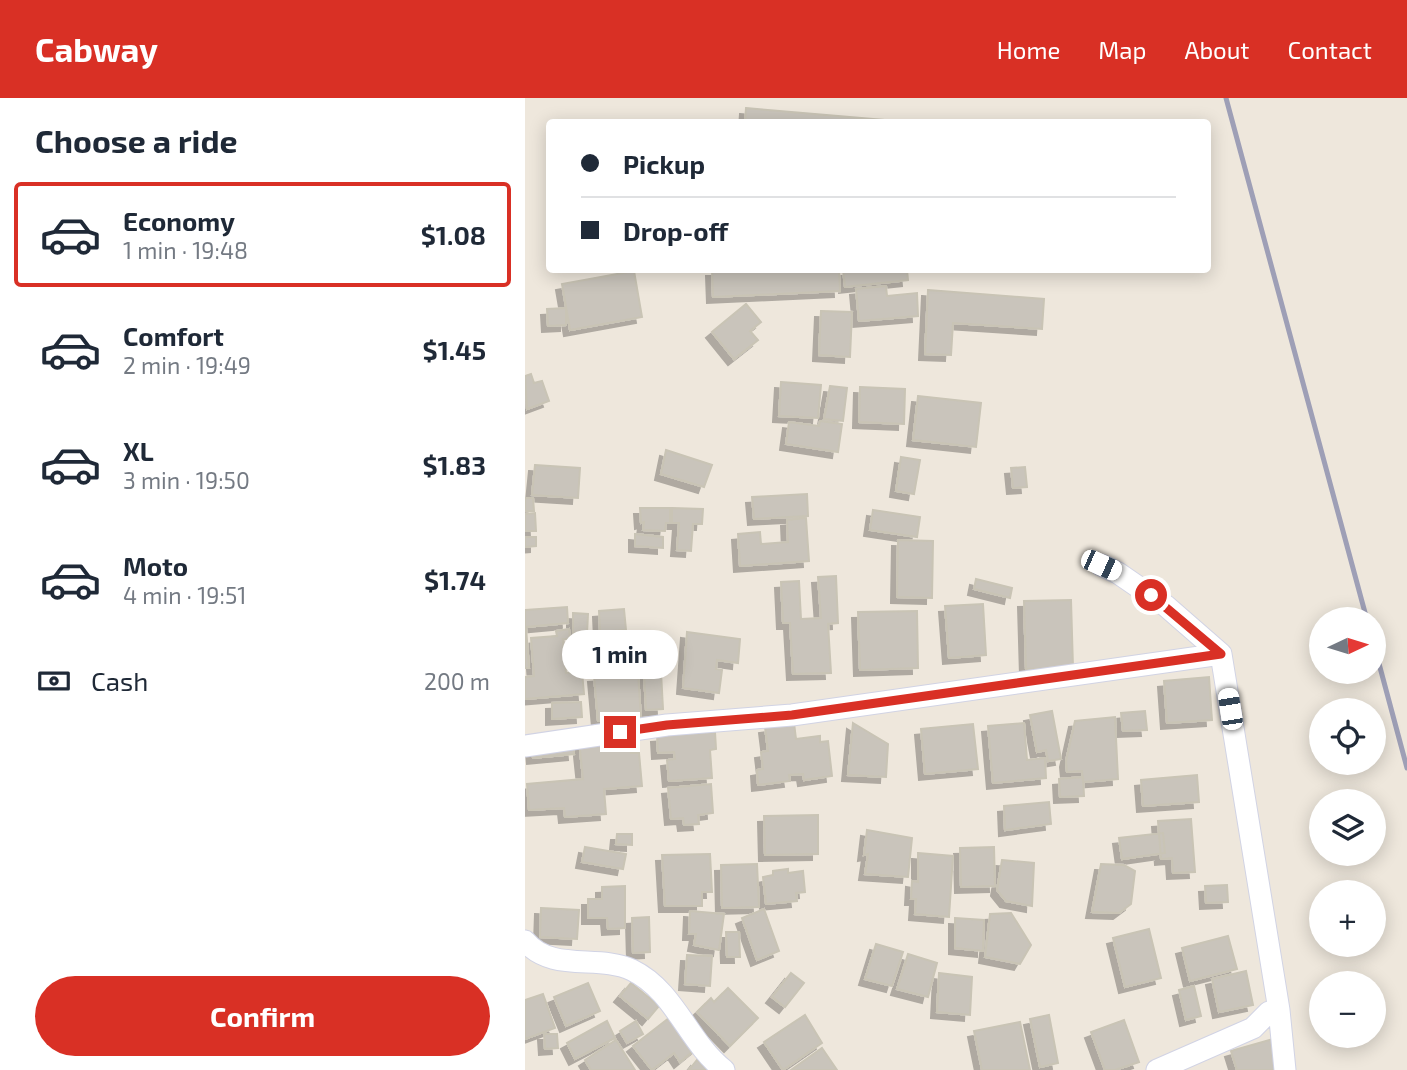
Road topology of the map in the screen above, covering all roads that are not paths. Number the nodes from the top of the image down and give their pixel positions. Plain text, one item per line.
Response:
1 (1101, 565) dead end
2 (1221, 654) junction
3 (525, 746) edge
4 (525, 941) edge
5 (1279, 1010) junction
6 (724, 1070) edge
7 (1157, 1070) edge
8 (1285, 1070) edge

1 - 2 street
2 - 3 street
2 - 5 street
4 - 6 street
5 - 7 street
5 - 8 street

